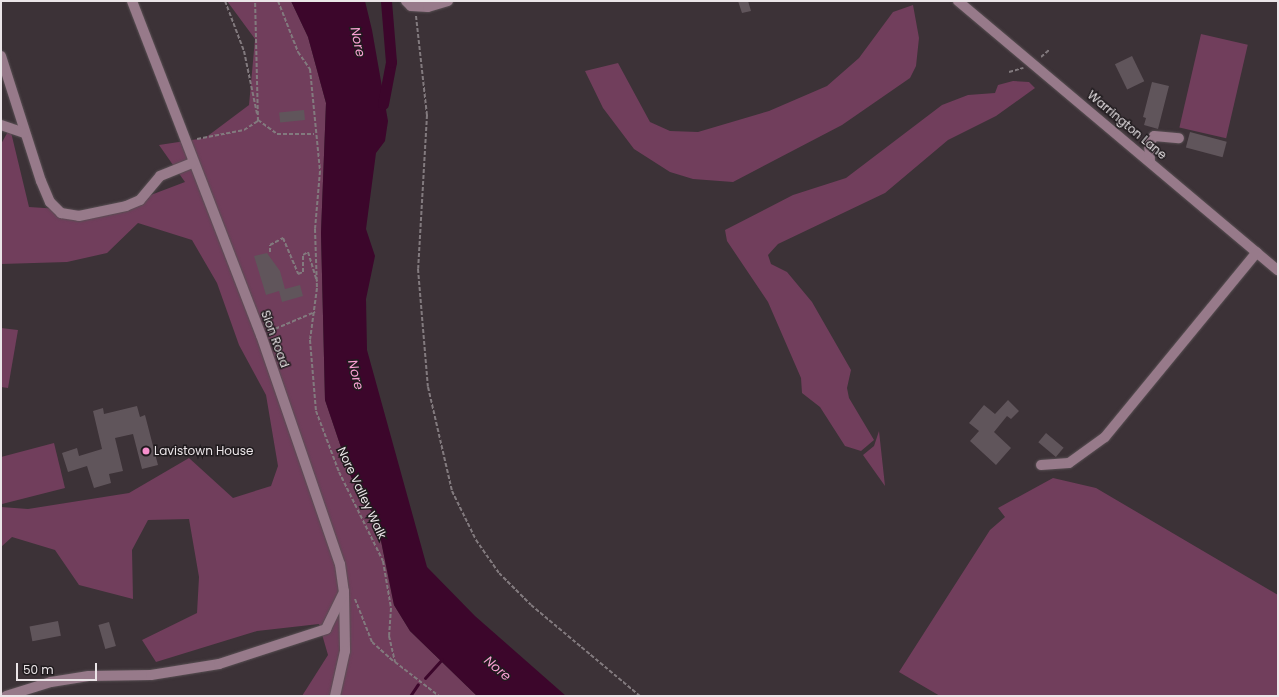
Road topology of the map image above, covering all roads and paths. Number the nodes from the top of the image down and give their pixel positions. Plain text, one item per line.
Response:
1 (132, 1) edge
2 (226, 1) edge
3 (255, 1) edge
4 (278, 1) edge
5 (448, 1) edge
6 (958, 1) edge
7 (408, 3) edge
8 (1, 56) edge
9 (258, 121) junction
10 (1, 125) edge
11 (24, 133) junction
12 (314, 134) junction
13 (1179, 138) dead end
14 (184, 142) junction
15 (1150, 161) junction
16 (193, 163) junction
17 (270, 252) dead end
18 (1256, 252) junction
19 (1278, 270) edge
20 (317, 282) junction
21 (315, 312) junction
22 (261, 335) junction
23 (1041, 465) dead end
24 (344, 591) junction
25 (395, 662) junction
26 (6, 696) edge
27 (335, 696) edge
28 (439, 696) edge
29 (640, 696) edge

1 - 14 street, Sion Road
2 - 9 path
3 - 9 path
4 - 12 path, Nore Valley Walk
5 - 7 street
6 - 15 street, Warrington Lane
7 - 29 path
8 - 11 street
9 - 12 path
9 - 14 path
10 - 11 street
11 - 16 street
12 - 20 path, Nore Valley Walk
13 - 15 street
14 - 16 street, Sion Road
15 - 18 street, Warrington Lane
16 - 22 street, Sion Road
17 - 20 path
18 - 19 street, Warrington Lane
18 - 23 street
20 - 21 path, Nore Valley Walk
21 - 22 path
21 - 25 path, Nore Valley Walk
22 - 24 street, Sion Road
24 - 25 path
24 - 26 street
24 - 27 street, Sion Road
25 - 28 path

